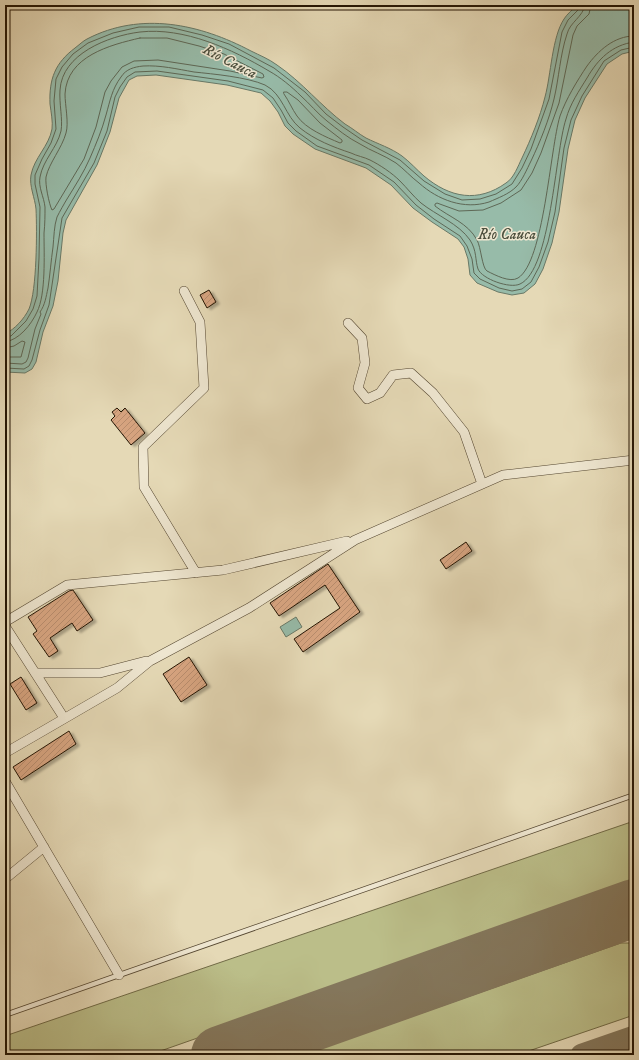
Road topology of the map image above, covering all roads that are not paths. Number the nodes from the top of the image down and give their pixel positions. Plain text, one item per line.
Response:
1 (184, 291) dead end
2 (348, 323) dead end
3 (634, 460) edge
4 (482, 484) junction
5 (355, 540) junction
6 (196, 573) junction
7 (5, 622) edge
8 (5, 626) edge
9 (150, 661) junction
10 (36, 673) junction
11 (64, 718) junction
12 (5, 753) edge
13 (5, 781) edge
14 (634, 796) edge
15 (44, 847) junction
16 (5, 879) edge
17 (119, 975) junction
18 (5, 1015) edge

1 - 6 street
2 - 4 street
3 - 4 street
4 - 5 street
5 - 6 street
5 - 9 street
6 - 7 street
8 - 10 street
9 - 10 street
9 - 11 street
10 - 11 street
11 - 12 street
13 - 15 street
14 - 17 lane
15 - 16 street
15 - 17 street
17 - 18 lane

